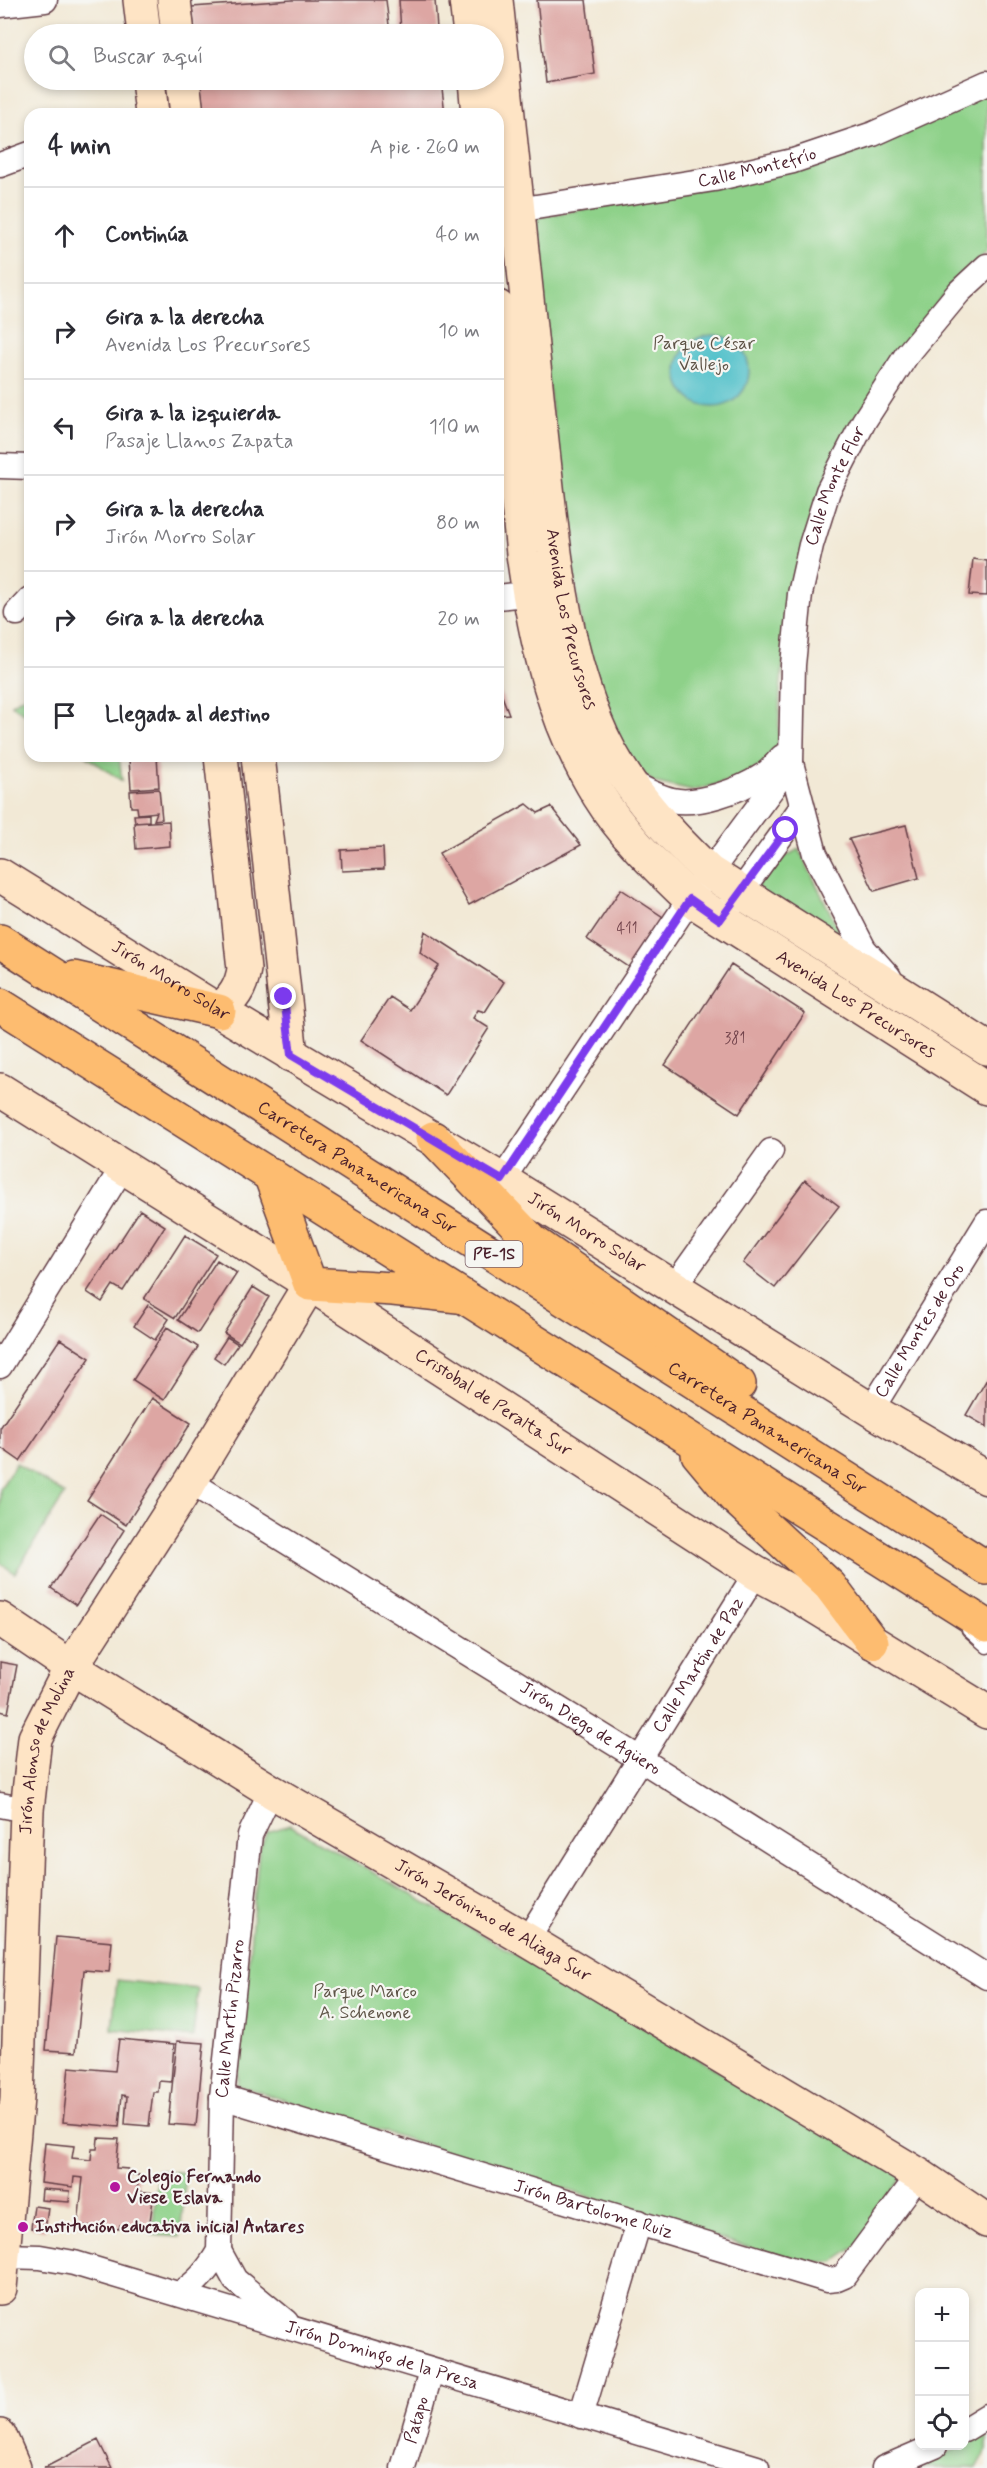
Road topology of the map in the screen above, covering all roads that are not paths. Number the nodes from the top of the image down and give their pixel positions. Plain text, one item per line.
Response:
1 (45, 0) edge
2 (140, 0) edge
3 (174, 0) edge
4 (466, 0) edge
5 (496, 0) edge
6 (0, 5) edge
7 (143, 24) edge
8 (177, 24) edge
9 (469, 24) edge
10 (498, 24) edge
11 (504, 80) edge
12 (987, 83) edge
13 (149, 90) edge
14 (184, 90) edge
15 (476, 90) edge
16 (151, 108) edge
17 (186, 108) edge
18 (477, 108) edge
19 (24, 156) edge
20 (0, 165) edge
21 (517, 210) junction
22 (987, 266) edge
23 (504, 362) edge
24 (0, 466) edge
25 (24, 467) edge
26 (529, 593) edge
27 (791, 756) junction
28 (222, 762) edge
29 (259, 762) edge
30 (628, 781) junction
31 (802, 807) junction
32 (709, 872) junction
33 (0, 875) edge
34 (740, 893) junction
35 (690, 899) junction
36 (720, 920) junction
37 (0, 941) edge
38 (244, 969) junction
39 (49, 972) junction
40 (284, 997) junction
41 (907, 998) junction
42 (0, 1005) edge
43 (219, 1011) junction
44 (987, 1048) edge
45 (291, 1055) junction
46 (987, 1088) edge
47 (0, 1090) edge
48 (433, 1138) junction
49 (771, 1151) dead end
50 (122, 1168) junction
51 (270, 1174) junction
52 (502, 1180) junction
53 (987, 1222) edge
54 (310, 1284) junction
55 (674, 1287) junction
56 (467, 1298) junction
57 (0, 1366) edge
58 (871, 1410) junction
59 (678, 1430) junction
60 (827, 1467) junction
61 (987, 1479) edge
62 (190, 1482) junction
63 (862, 1489) junction
64 (987, 1550) edge
65 (987, 1568) edge
66 (756, 1573) junction
67 (909, 1577) junction
68 (0, 1618) edge
69 (987, 1626) edge
70 (872, 1642) junction
71 (987, 1647) edge
72 (71, 1667) junction
73 (987, 1712) edge
74 (640, 1759) junction
75 (271, 1791) junction
76 (13, 1807) edge
77 (528, 1941) junction
78 (987, 1977) edge
79 (222, 2097) junction
80 (919, 2175) junction
81 (987, 2221) edge
82 (639, 2222) junction
83 (219, 2251) junction
84 (4, 2256) junction
85 (0, 2288) edge
86 (179, 2294) junction
87 (295, 2329) junction
88 (431, 2372) junction
89 (581, 2416) junction
90 (987, 2416) edge
91 (969, 2427) edge
92 (0, 2436) edge
93 (924, 2450) edge
94 (14, 2468) edge
95 (403, 2468) edge
96 (757, 2468) edge
97 (884, 2468) edge

1 - 6 street
2 - 7 street
3 - 8 street
4 - 9 street
5 - 10 street, Avenida Los Precursores
11 - 21 street, Avenida Los Precursores
12 - 21 street, Calle Montefrío
13 - 16 street
14 - 17 street
15 - 18 street
19 - 20 street
21 - 26 street, Avenida Los Precursores
22 - 27 street, Calle Monte Flor
23 - 26 street, Avenida Los Precursores
24 - 25 street
26 - 30 street, Avenida Los Precursores
26 - 35 street, Avenida Los Precursores
27 - 30 street
27 - 31 street, Calle Monte Flor
27 - 32 street
28 - 38 street
29 - 40 street
30 - 32 street, Avenida Los Precursores
31 - 34 street
31 - 41 street, Calle Monte Flor
32 - 34 street, Avenida Los Precursores
32 - 35 street
33 - 43 street, Jirón Morro Solar
34 - 36 street
34 - 41 street, Avenida Los Precursores
35 - 36 street, Avenida Los Precursores
35 - 52 street
36 - 46 street, Avenida Los Precursores
37 - 39 highway, Carretera Panamericana Sur / PE-1S
38 - 40 street
38 - 43 street
39 - 43 highway
39 - 60 highway, Carretera Panamericana Sur / PE-1S
40 - 45 street
41 - 44 street, Avenida Los Precursores
42 - 51 highway, PE-1S
43 - 45 street, Jirón Morro Solar
45 - 48 street, Jirón Morro Solar
47 - 50 street, Cristobal de Peralta Sur
48 - 52 street, Jirón Morro Solar
48 - 60 highway
49 - 55 street
50 - 54 street, Cristobal de Peralta Sur
50 - 57 street
51 - 54 highway
51 - 56 highway, PE-1S
52 - 55 street, Jirón Morro Solar
53 - 58 street, Calle Montes de Oro
54 - 56 highway
54 - 62 street, Jirón Alonso de Molina
54 - 66 street, Cristobal de Peralta Sur
55 - 58 street, Jirón Morro Solar
56 - 59 highway, PE-1S
58 - 61 street, Jirón Morro Solar
59 - 67 highway, PE-1S
59 - 70 highway
60 - 63 highway, Carretera Panamericana Sur / PE-1S
62 - 72 street, Jirón Alonso de Molina
62 - 74 street, Jirón Diego de Agüero
63 - 64 highway
63 - 65 highway, Carretera Panamericana Sur / PE-1S
66 - 70 street, Cristobal de Peralta Sur
66 - 74 street, Calle Martin de Paz
67 - 69 highway, PE-1S
67 - 71 lane
68 - 72 street, Jirón Jerónimo de Aliaga Sur
70 - 73 street, Cristobal de Peralta Sur
72 - 75 street, Jirón Jerónimo de Aliaga Sur
72 - 76 street, Jirón Alonso de Molina
74 - 77 street, Calle Martin de Paz
74 - 78 street, Jirón Diego de Agüero
75 - 77 street, Jirón Jerónimo de Aliaga Sur
75 - 79 street, Calle Martín Pizarro
76 - 84 street, Jirón Alonso de Molina
77 - 80 street, Jirón Jerónimo de Aliaga Sur
79 - 82 street, Jirón Bartolome Ruiz
79 - 83 street, Calle Martín Pizarro
80 - 81 street, Jirón Jerónimo de Aliaga Sur
80 - 82 street, Jirón Bartolome Ruiz
82 - 89 street
83 - 86 street
83 - 87 street
84 - 85 street, Jirón Alonso de Molina
84 - 86 street, Jirón Domingo de la Presa
86 - 87 street, Jirón Domingo de la Presa
87 - 88 street, Jirón Domingo de la Presa
88 - 89 street, Jirón Domingo de la Presa
88 - 95 street, Patapo
89 - 96 street, Jirón Domingo de la Presa
90 - 91 street
92 - 94 street
93 - 97 street

